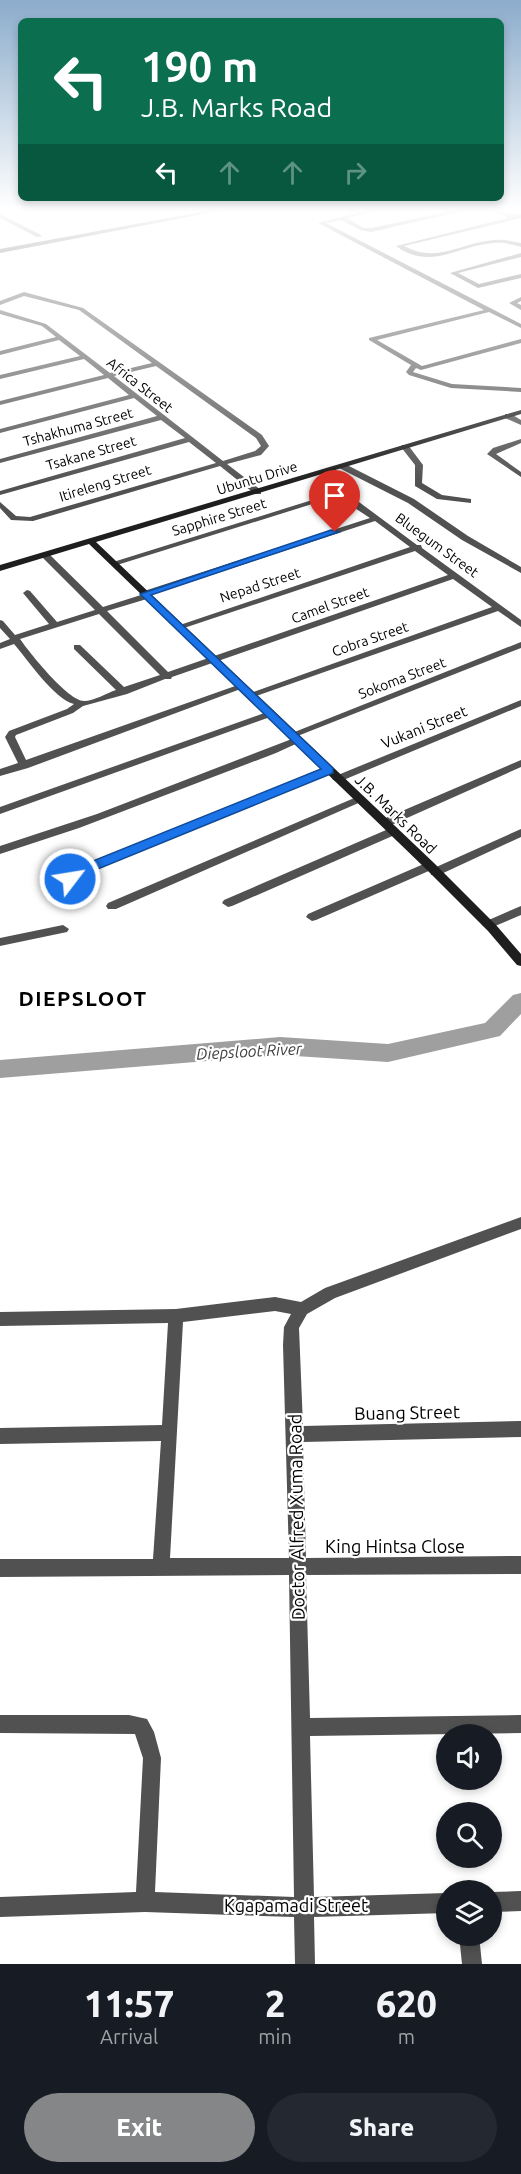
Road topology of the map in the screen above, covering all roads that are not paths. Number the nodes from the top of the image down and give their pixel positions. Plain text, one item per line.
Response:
1 (55, 302) edge
2 (474, 302) edge
3 (490, 310) junction
4 (0, 312) edge
5 (521, 326) edge
6 (60, 338) junction
7 (521, 341) edge
8 (0, 353) edge
9 (84, 357) junction
10 (156, 364) junction
11 (414, 365) junction
12 (109, 376) junction
13 (0, 377) edge
14 (521, 390) edge
15 (135, 396) junction
16 (0, 403) edge
17 (521, 412) edge
18 (508, 416) junction
19 (162, 417) junction
20 (521, 423) edge
21 (0, 431) edge
22 (190, 439) junction
23 (521, 441) edge
24 (405, 447) junction
25 (0, 461) edge
26 (221, 463) junction
27 (342, 466) junction
28 (521, 475) edge
29 (258, 492) junction
30 (0, 493) edge
31 (332, 497) joint
32 (468, 501) dead end
33 (0, 504) edge
34 (377, 518) junction
35 (92, 542) junction
36 (418, 547) junction
37 (45, 555) junction
38 (114, 563) junction
39 (0, 568) edge
40 (521, 570) edge
41 (455, 575) junction
42 (27, 593) dead end
43 (146, 595) junction
44 (500, 608) junction
45 (100, 610) junction
46 (0, 623) edge
47 (521, 624) edge
48 (55, 625) junction
49 (178, 627) junction
50 (15, 639) junction
51 (521, 645) edge
52 (0, 646) edge
53 (77, 647) dead end
54 (214, 660) junction
55 (168, 677) junction
56 (242, 687) junction
57 (124, 692) junction
58 (250, 695) junction
59 (521, 703) edge
60 (80, 704) junction
61 (270, 714) junction
62 (295, 738) junction
63 (521, 763) edge
64 (24, 766) junction
65 (329, 770) junction
66 (0, 773) edge
67 (338, 779) junction
68 (359, 799) junction
69 (0, 811) edge
70 (389, 827) junction
71 (521, 832) edge
72 (0, 850) edge
73 (432, 869) junction
74 (86, 896) dead end
75 (228, 903) dead end
76 (112, 906) dead end
77 (521, 910) edge
78 (312, 917) dead end
79 (488, 925) junction
80 (63, 929) dead end
81 (0, 942) edge
82 (521, 962) edge
83 (521, 1223) edge
84 (302, 1309) junction
85 (176, 1316) junction
86 (0, 1319) edge
87 (521, 1429) edge
88 (168, 1432) junction
89 (295, 1434) junction
90 (0, 1436) edge
91 (521, 1565) edge
92 (297, 1567) junction
93 (0, 1568) edge
94 (161, 1568) junction
95 (0, 1724) edge
96 (521, 1724) edge
97 (300, 1727) junction
98 (521, 1901) edge
99 (145, 1902) junction
100 (502, 1902) edge
101 (436, 1903) edge
102 (0, 1907) edge
103 (304, 1907) junction
104 (470, 1946) edge
105 (305, 1964) edge
106 (472, 1964) edge

1 - 10 street
2 - 3 street
3 - 5 street
3 - 11 street
4 - 6 street, Africa Street
6 - 8 street
6 - 9 street, Africa Street
7 - 11 street
9 - 12 street, Africa Street
9 - 13 street
10 - 12 street
10 - 26 street, Itireleng Street
11 - 14 street
12 - 15 street, Africa Street
12 - 16 street
15 - 19 street, Africa Street
15 - 21 street
17 - 18 street, Ubuntu Drive
18 - 20 street
18 - 24 street, Ubuntu Drive
19 - 22 street, Africa Street
19 - 25 street, Tshakhuma Street
22 - 26 street, Africa Street
22 - 30 street, Tsakane Street
23 - 28 street
24 - 27 street, Ubuntu Drive
24 - 32 street
26 - 29 street, Africa Street
26 - 33 street, Itireleng Street
27 - 29 street, Ubuntu Drive
27 - 40 street, Bluegum Street
29 - 35 street, Ubuntu Drive
31 - 34 street, Bluegum Street
31 - 38 street, Sapphire Street
34 - 36 street, Bluegum Street
34 - 43 street
35 - 37 street, Ubuntu Drive
35 - 38 street, J.B. Marks Road
36 - 41 street, Bluegum Street
36 - 49 street, Nepad Street
37 - 39 street, Ubuntu Drive
37 - 45 street
38 - 43 street, J.B. Marks Road
41 - 44 street, Bluegum Street
41 - 54 street, Camel Street
42 - 48 street
43 - 45 street
43 - 49 street, J.B. Marks Road
44 - 47 street, Bluegum Street
44 - 58 street, Cobra Street
45 - 48 street
45 - 55 street
46 - 50 street
48 - 50 street
49 - 54 street, J.B. Marks Road
50 - 52 street
50 - 60 street
51 - 62 street, Sokoma Street
53 - 57 street
54 - 55 street, Camel Street
54 - 56 street, J.B. Marks Road
55 - 57 street, Camel Street
56 - 58 street, J.B. Marks Road
56 - 64 street
57 - 60 street, Camel Street
58 - 61 street, J.B. Marks Road
59 - 67 street, Vukani Street
60 - 64 street, Camel Street
61 - 62 street, J.B. Marks Road
61 - 69 street
62 - 65 street, J.B. Marks Road
62 - 72 street, Sokoma Street
63 - 70 street
64 - 66 street
65 - 67 street, J.B. Marks Road
65 - 74 street
67 - 68 street, J.B. Marks Road
68 - 70 street, J.B. Marks Road
68 - 76 street
70 - 73 street, J.B. Marks Road
70 - 75 street
71 - 73 street
73 - 78 street
73 - 79 street, J.B. Marks Road
77 - 79 street
79 - 82 street, J.B. Marks Road
80 - 81 street
83 - 84 street
84 - 85 street
84 - 89 street, Doctor Alfred Xuma Road
85 - 86 street
85 - 88 street
87 - 89 street, Buang Street
88 - 90 street
88 - 94 street
89 - 92 street, Doctor Alfred Xuma Road
91 - 92 street, King Hintsa Close
92 - 94 street, King Hintsa Close
92 - 97 street, Doctor Alfred Xuma Road
93 - 94 street, King Hintsa Close
95 - 99 street
96 - 97 street
97 - 103 street, Doctor Alfred Xuma Road
98 - 100 street
99 - 102 street, Kgapamadi Street
99 - 103 street, Kgapamadi Street
101 - 103 street, Kgapamadi Street
103 - 105 street, Doctor Alfred Xuma Road
104 - 106 street

